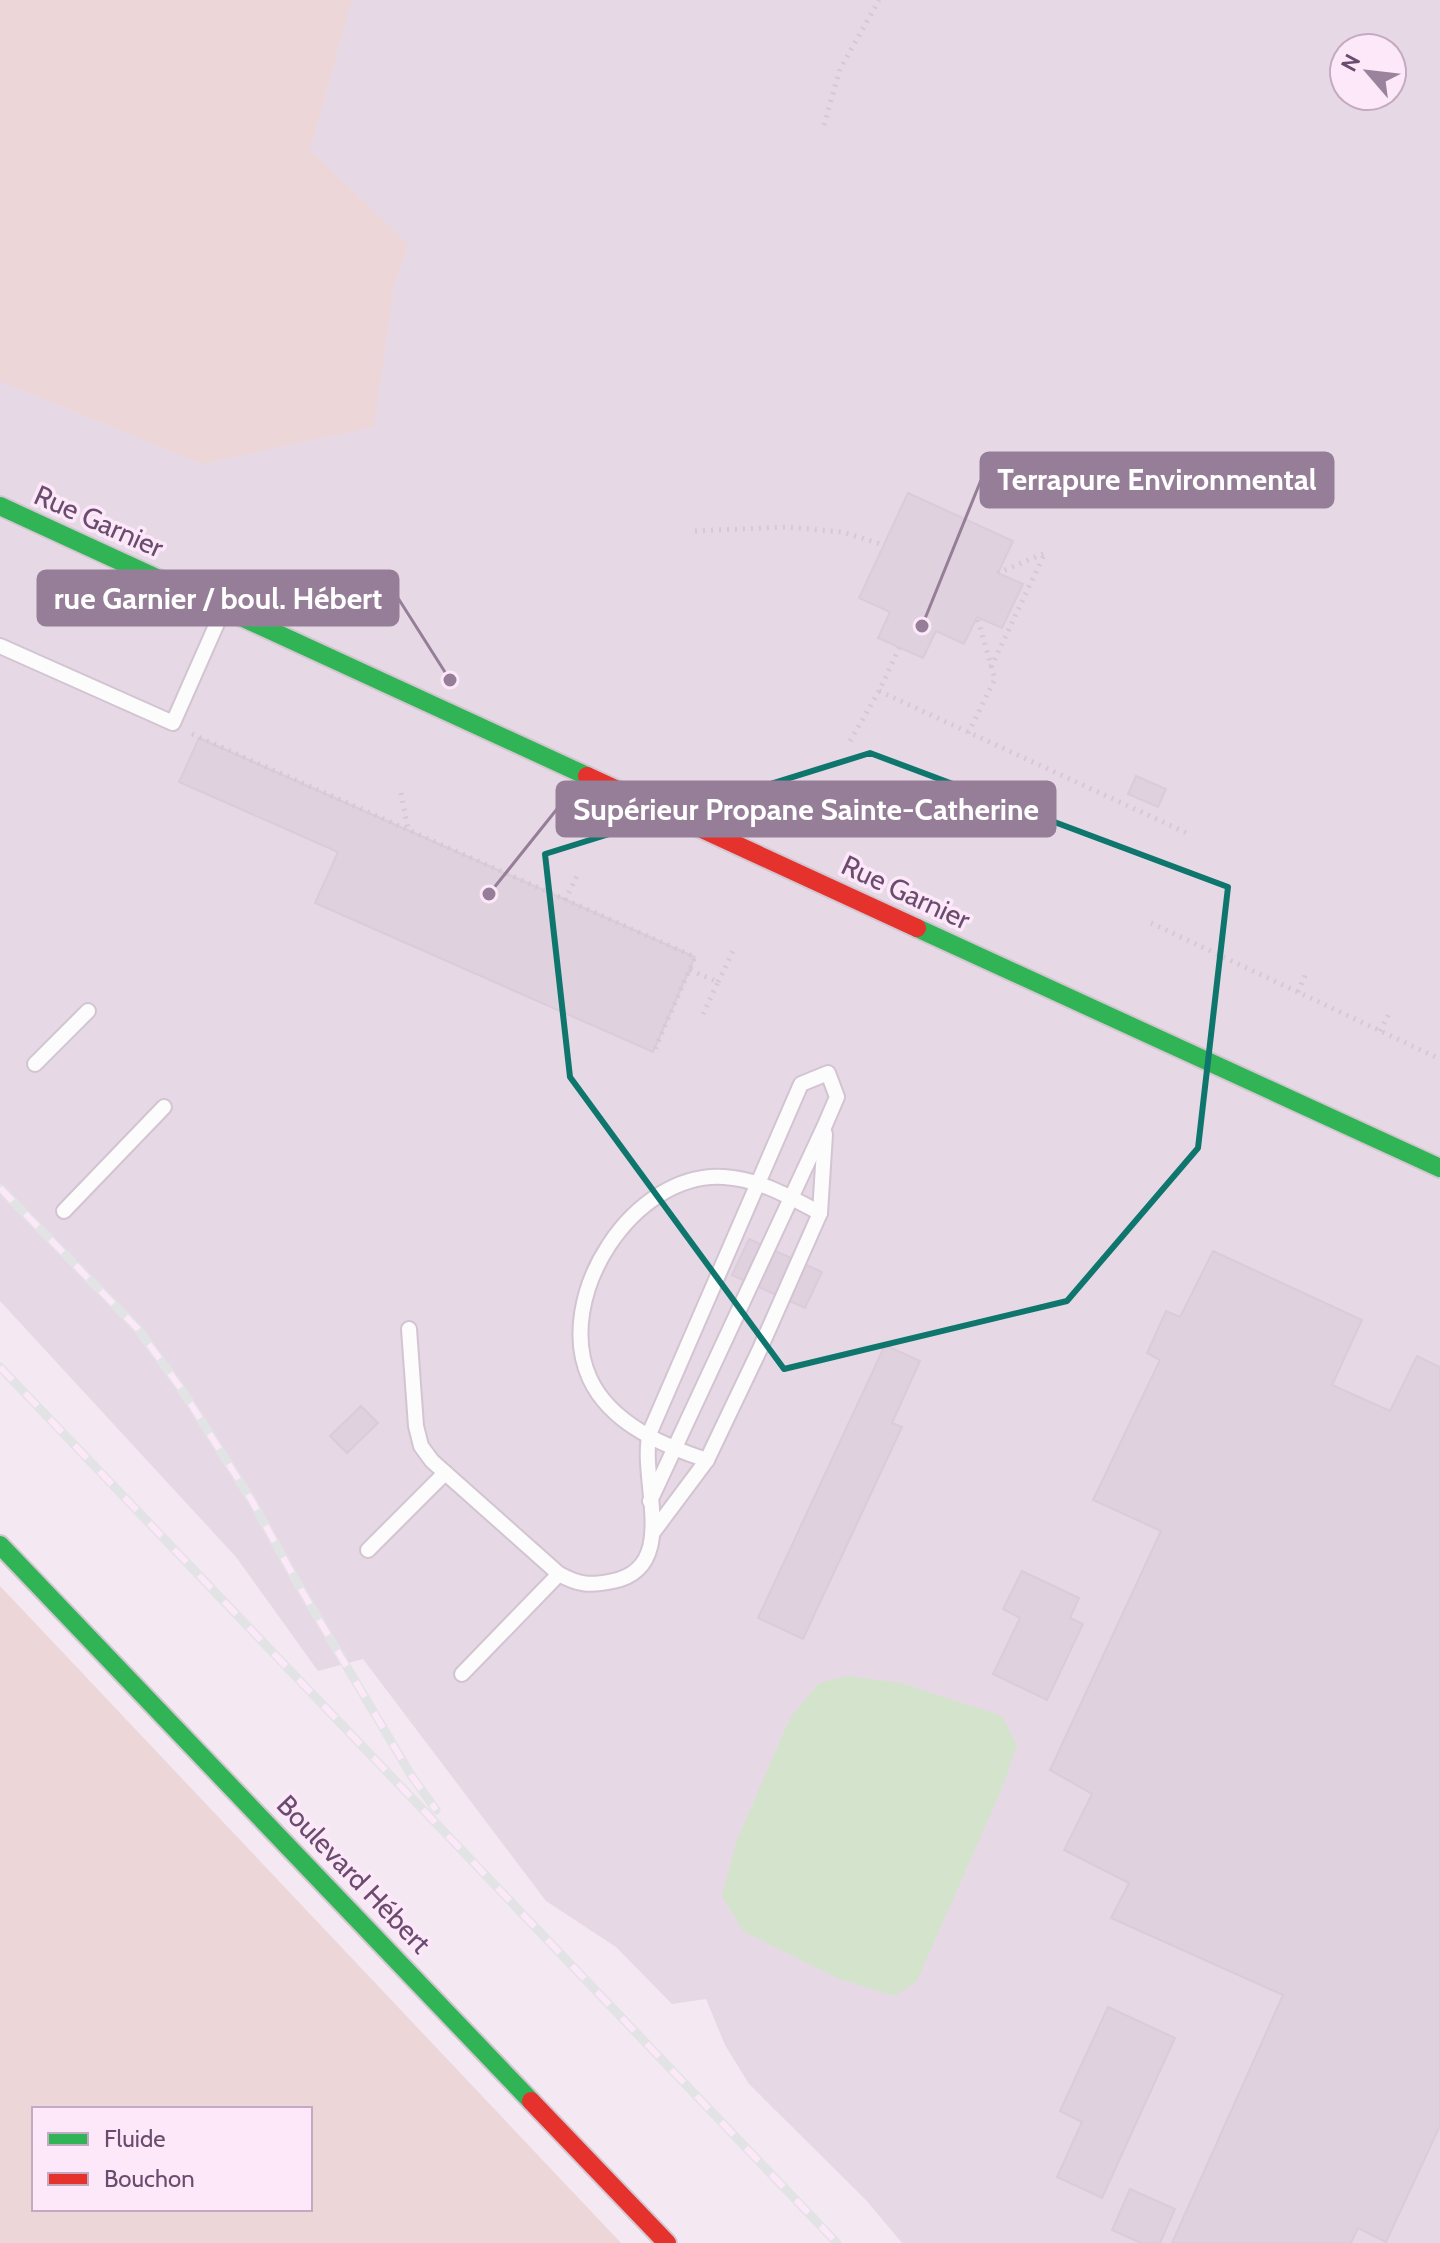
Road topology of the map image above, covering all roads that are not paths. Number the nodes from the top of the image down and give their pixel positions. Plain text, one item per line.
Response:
1 (0, 506) edge
2 (223, 608) junction
3 (0, 646) edge
4 (88, 1011) dead end
5 (35, 1064) dead end
6 (164, 1107) dead end
7 (825, 1125) junction
8 (1440, 1168) edge
9 (758, 1183) junction
10 (791, 1197) junction
11 (64, 1211) dead end
12 (820, 1213) junction
13 (409, 1329) dead end
14 (649, 1437) junction
15 (674, 1449) junction
16 (707, 1460) junction
17 (445, 1473) junction
18 (650, 1501) junction
19 (654, 1531) junction
20 (0, 1545) edge
21 (368, 1550) dead end
22 (559, 1574) junction
23 (462, 1674) dead end
24 (667, 2243) edge

1 - 2 street, Rue Garnier
2 - 3 lane
2 - 8 street, Rue Garnier
4 - 5 lane
6 - 11 lane
7 - 9 lane
7 - 10 lane
7 - 12 lane
9 - 10 lane
9 - 14 lane
9 - 14 lane
10 - 12 lane
10 - 15 lane
12 - 16 lane
13 - 17 lane
14 - 15 lane
14 - 18 lane
15 - 16 lane
15 - 18 lane
16 - 19 lane
17 - 21 lane
17 - 22 lane
18 - 19 lane
19 - 22 lane
20 - 24 street, Boulevard Hébert
22 - 23 lane

